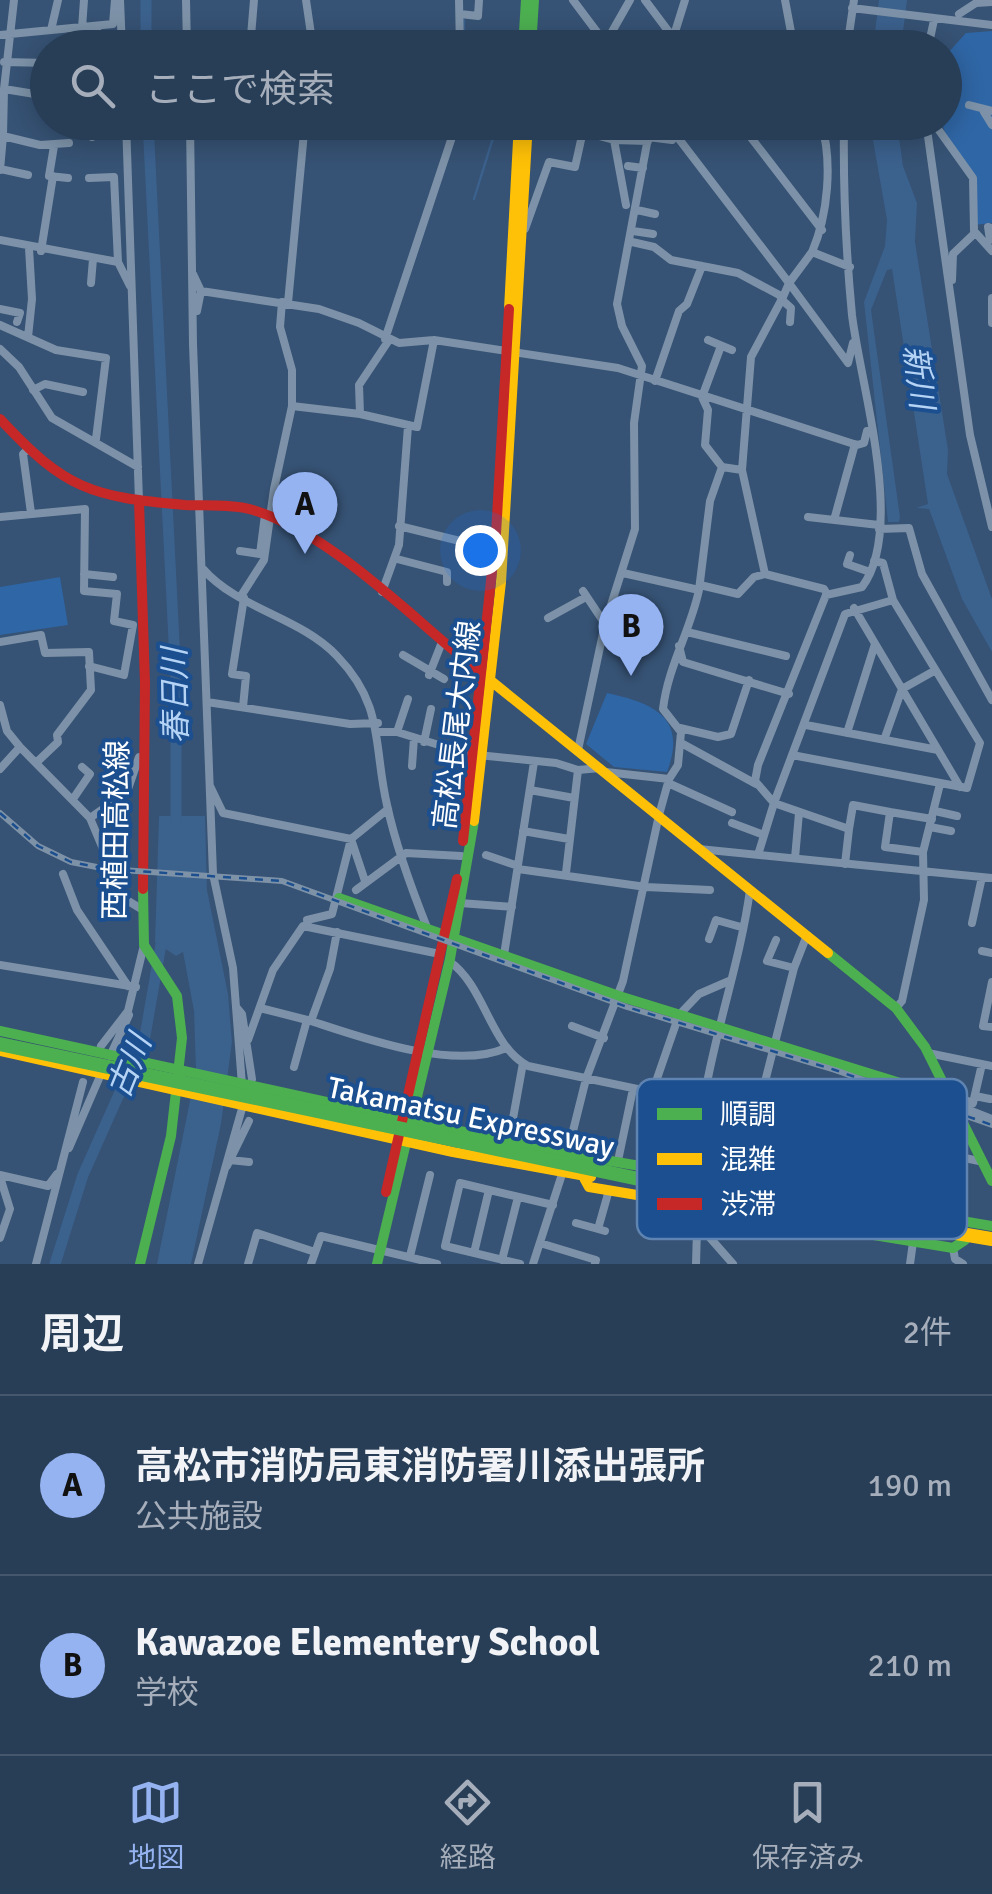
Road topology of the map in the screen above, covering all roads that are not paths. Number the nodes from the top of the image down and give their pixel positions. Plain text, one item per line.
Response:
1 (14, 0) edge
2 (58, 0) edge
3 (84, 0) edge
4 (117, 0) edge
5 (186, 0) edge
6 (254, 0) edge
7 (306, 0) edge
8 (459, 0) edge
9 (480, 0) edge
10 (526, 0) edge
11 (534, 0) edge
12 (573, 0) edge
13 (630, 0) edge
14 (645, 0) edge
15 (685, 0) edge
16 (785, 0) edge
17 (961, 0) edge
18 (992, 2) edge
19 (854, 6) edge
20 (460, 14) junction
21 (960, 14) junction
22 (5, 16) edge
23 (933, 20) junction
24 (952, 23) junction
25 (113, 24) junction
26 (992, 25) edge
27 (98, 26) junction
28 (82, 28) junction
29 (51, 30) joint
30 (98, 30) edge
31 (115, 30) edge
32 (120, 30) edge
33 (187, 30) edge
34 (252, 30) edge
35 (310, 30) edge
36 (460, 30) edge
37 (524, 30) edge
38 (532, 30) edge
39 (594, 30) edge
40 (614, 30) edge
41 (668, 30) edge
42 (675, 30) edge
43 (791, 30) edge
44 (931, 30) edge
45 (30, 32) edge
46 (4, 35) edge
47 (4, 62) junction
48 (30, 62) edge
49 (4, 89) junction
50 (30, 93) edge
51 (969, 105) dead end
52 (988, 112) edge
53 (2, 118) edge
54 (992, 126) edge
55 (4, 136) junction
56 (127, 140) edge
57 (190, 140) edge
58 (302, 140) edge
59 (452, 140) edge
60 (518, 140) edge
61 (527, 140) edge
62 (581, 140) edge
63 (618, 140) edge
64 (648, 140) edge
65 (680, 140) edge
66 (753, 140) edge
67 (823, 140) edge
68 (845, 140) edge
69 (929, 140) edge
70 (946, 140) edge
71 (68, 143) dead end
72 (54, 146) junction
73 (628, 166) dead end
74 (643, 168) junction
75 (0, 170) edge
76 (28, 175) dead end
77 (53, 176) junction
78 (68, 178) dead end
79 (88, 178) dead end
80 (626, 206) dead end
81 (637, 210) junction
82 (656, 214) dead end
83 (992, 228) edge
84 (522, 229) junction
85 (822, 230) junction
86 (634, 231) junction
87 (654, 234) dead end
88 (975, 234) junction
89 (0, 240) edge
90 (990, 240) edge
91 (632, 242) junction
92 (29, 248) junction
93 (41, 251) junction
94 (992, 251) edge
95 (812, 252) junction
96 (93, 259) junction
97 (118, 262) junction
98 (702, 266) junction
99 (850, 267) junction
100 (193, 274) junction
101 (91, 283) dead end
102 (789, 283) junction
103 (950, 284) junction
104 (133, 289) junction
105 (201, 291) junction
106 (782, 298) junction
107 (992, 298) edge
108 (285, 302) junction
109 (0, 308) edge
110 (194, 315) junction
111 (817, 320) junction
112 (18, 322) dead end
113 (992, 323) edge
114 (0, 325) edge
115 (855, 334) junction
116 (28, 337) junction
117 (387, 339) junction
118 (434, 340) junction
119 (708, 340) dead end
120 (721, 346) junction
121 (0, 349) edge
122 (732, 350) dead end
123 (511, 353) junction
124 (643, 377) junction
125 (655, 382) junction
126 (33, 390) junction
127 (83, 392) dead end
128 (702, 398) junction
129 (292, 406) junction
130 (745, 411) junction
131 (868, 412) junction
132 (360, 414) junction
133 (0, 419) edge
134 (408, 426) junction
135 (96, 439) junction
136 (860, 444) junction
137 (27, 450) junction
138 (875, 462) junction
139 (138, 467) junction
140 (722, 467) junction
141 (742, 470) junction
142 (143, 502) junction
143 (199, 505) junction
144 (31, 513) junction
145 (0, 516) edge
146 (268, 516) junction
147 (808, 517) dead end
148 (834, 520) junction
149 (398, 526) junction
150 (879, 527) junction
151 (992, 527) edge
152 (249, 534) dead end
153 (262, 536) junction
154 (460, 541) dead end
155 (240, 551) dead end
156 (850, 555) dead end
157 (397, 559) junction
158 (874, 561) junction
159 (203, 569) junction
160 (870, 572) junction
161 (623, 573) junction
162 (84, 574) junction
163 (766, 574) junction
164 (113, 577) dead end
165 (447, 582) dead end
166 (699, 588) junction
167 (382, 592) junction
168 (828, 594) junction
169 (242, 597) junction
170 (893, 600) junction
171 (854, 608) junction
172 (548, 618) dead end
173 (605, 624) junction
174 (138, 625) junction
175 (687, 632) junction
176 (0, 642) edge
177 (442, 642) junction
178 (875, 644) junction
179 (680, 646) junction
180 (403, 655) dead end
181 (786, 656) dead end
182 (89, 666) junction
183 (934, 671) junction
184 (430, 673) junction
185 (444, 679) dead end
186 (486, 680) junction
187 (749, 680) junction
188 (902, 689) junction
189 (789, 694) junction
190 (408, 699) dead end
191 (992, 700) edge
192 (207, 702) junction
193 (0, 705) edge
194 (243, 707) junction
195 (432, 709) dead end
196 (806, 725) junction
197 (378, 728) junction
198 (680, 728) junction
199 (397, 732) junction
200 (846, 733) junction
201 (414, 738) junction
202 (884, 740) junction
203 (424, 742) junction
204 (683, 744) junction
205 (20, 747) junction
206 (578, 750) junction
207 (938, 750) junction
208 (478, 755) junction
209 (792, 755) junction
210 (145, 757) junction
211 (38, 761) junction
212 (534, 762) junction
213 (412, 766) dead end
214 (82, 767) dead end
215 (0, 769) edge
216 (578, 770) junction
217 (603, 770) junction
218 (668, 780) junction
219 (756, 784) junction
220 (940, 784) junction
221 (210, 786) junction
222 (960, 787) junction
223 (530, 790) junction
224 (574, 798) junction
225 (74, 799) junction
226 (774, 803) junction
227 (388, 809) junction
228 (732, 812) dead end
229 (799, 812) junction
230 (890, 812) junction
231 (659, 814) junction
232 (957, 816) dead end
233 (90, 818) junction
234 (932, 819) junction
235 (732, 823) dead end
236 (849, 829) junction
237 (952, 831) dead end
238 (523, 832) junction
239 (764, 835) junction
240 (569, 838) junction
241 (351, 839) junction
242 (700, 849) junction
243 (923, 852) junction
244 (486, 855) dead end
245 (758, 855) junction
246 (404, 856) junction
247 (461, 856) junction
248 (796, 858) junction
249 (845, 864) junction
250 (518, 867) junction
251 (923, 871) junction
252 (566, 873) junction
253 (63, 874) dead end
254 (987, 878) edge
255 (365, 881) junction
256 (646, 887) junction
257 (356, 890) dead end
258 (710, 890) dead end
259 (750, 890) junction
260 (338, 898) junction
261 (460, 904) junction
262 (512, 907) junction
263 (143, 910) junction
264 (972, 923) dead end
265 (308, 925) junction
266 (741, 927) junction
267 (428, 930) junction
268 (337, 932) junction
269 (807, 935) junction
270 (449, 936) junction
271 (709, 939) dead end
272 (776, 940) dead end
273 (145, 952) junction
274 (504, 955) junction
275 (443, 957) junction
276 (0, 965) edge
277 (794, 968) junction
278 (729, 982) junction
279 (992, 982) edge
280 (133, 989) junction
281 (619, 996) junction
282 (237, 1008) junction
283 (260, 1008) junction
284 (896, 1008) junction
285 (679, 1015) junction
286 (309, 1020) junction
287 (572, 1026) dead end
288 (992, 1027) edge
289 (720, 1028) junction
290 (604, 1038) junction
291 (248, 1040) junction
292 (0, 1041) edge
293 (775, 1043) junction
294 (506, 1048) junction
295 (422, 1050) junction
296 (928, 1052) junction
297 (108, 1053) junction
298 (523, 1063) junction
299 (987, 1065) edge
300 (294, 1067) dead end
301 (184, 1073) junction
302 (103, 1074) junction
303 (586, 1079) junction
304 (659, 1079) edge
305 (709, 1079) edge
306 (765, 1079) edge
307 (886, 1079) edge
308 (940, 1079) edge
309 (83, 1082) dead end
310 (249, 1085) junction
311 (633, 1088) junction
312 (637, 1089) edge
313 (181, 1090) junction
314 (975, 1096) junction
315 (990, 1100) edge
316 (967, 1102) edge
317 (240, 1104) junction
318 (967, 1107) edge
319 (992, 1119) edge
320 (249, 1121) dead end
321 (406, 1121) junction
322 (452, 1131) junction
323 (510, 1134) junction
324 (378, 1135) junction
325 (967, 1135) edge
326 (401, 1140) junction
327 (560, 1152) junction
328 (394, 1155) junction
329 (585, 1156) junction
330 (619, 1156) junction
331 (637, 1159) edge
332 (967, 1159) edge
333 (230, 1160) junction
334 (249, 1162) dead end
335 (980, 1162) junction
336 (64, 1163) junction
337 (637, 1165) edge
338 (563, 1172) junction
339 (637, 1172) edge
340 (430, 1175) dead end
341 (0, 1176) edge
342 (221, 1176) junction
343 (583, 1176) junction
344 (637, 1179) edge
345 (992, 1180) edge
346 (637, 1185) edge
347 (489, 1190) junction
348 (609, 1190) junction
349 (637, 1195) edge
350 (518, 1197) junction
351 (553, 1205) junction
352 (967, 1222) edge
353 (576, 1223) dead end
354 (967, 1224) edge
355 (992, 1228) edge
356 (0, 1238) edge
357 (967, 1238) edge
358 (697, 1239) edge
359 (711, 1239) edge
360 (900, 1239) edge
361 (927, 1239) edge
362 (913, 1242) junction
363 (992, 1242) edge
364 (540, 1243) junction
365 (959, 1244) junction
366 (316, 1252) junction
367 (377, 1253) edge
368 (474, 1253) junction
369 (410, 1256) junction
370 (502, 1260) junction
371 (420, 1262) edge
372 (36, 1264) edge
373 (140, 1264) edge
374 (198, 1264) edge
375 (248, 1264) edge
376 (312, 1264) edge
377 (369, 1264) edge
378 (437, 1264) edge
379 (520, 1264) edge
380 (533, 1264) edge
381 (594, 1264) edge
382 (696, 1264) edge
383 (733, 1264) edge
384 (910, 1264) edge
385 (963, 1264) edge

1 - 22 street
2 - 29 street
3 - 28 street
4 - 25 street
4 - 32 street
5 - 33 street
6 - 34 street
7 - 35 street
8 - 20 street
9 - 20 street
10 - 37 main road
11 - 38 main road
12 - 39 street
13 - 40 street
14 - 41 street
15 - 42 street
16 - 43 street
17 - 21 street
18 - 21 street
19 - 23 street
20 - 36 street
21 - 24 street
22 - 46 street
23 - 24 street
23 - 44 street
24 - 26 street
25 - 27 street
25 - 31 street
27 - 28 street
27 - 30 street
28 - 29 street
45 - 46 street
46 - 47 street
47 - 48 street
47 - 49 street
49 - 50 street
49 - 53 street
51 - 52 street
52 - 54 street
53 - 55 street
55 - 72 street
55 - 75 street
56 - 104 street
57 - 100 street
58 - 108 street
59 - 117 street
60 - 123 main road, 高松長尾大内線
61 - 84 main road, 高松長尾大内線
62 - 84 street
63 - 80 street
64 - 74 street
65 - 102 street
66 - 85 street
67 - 85 street
68 - 99 street
69 - 103 street
70 - 88 street
71 - 72 street
72 - 77 street
73 - 74 street
74 - 81 street
75 - 76 street
77 - 78 street
77 - 93 street
79 - 97 street
81 - 82 street
81 - 86 street
83 - 90 street
84 - 123 main road, 高松長尾大内線
85 - 95 street
86 - 87 street
86 - 91 street
88 - 94 street
88 - 103 street
89 - 92 street
91 - 98 street
91 - 124 street
92 - 93 street
92 - 116 street
93 - 96 street
95 - 99 street
95 - 102 street
96 - 97 street
96 - 101 street
97 - 104 street
98 - 106 street
98 - 125 street
99 - 115 street
100 - 105 street
100 - 110 street
102 - 106 street
102 - 111 street
103 - 151 street
104 - 139 street
105 - 108 street
105 - 110 street
106 - 111 street
106 - 130 street
107 - 113 street
108 - 117 street
108 - 129 street
109 - 112 street
110 - 143 street
111 - 115 street
114 - 116 street
115 - 131 street
116 - 135 street
117 - 118 street
117 - 132 street
118 - 123 street
118 - 134 street
119 - 120 street
120 - 122 street
120 - 128 street
121 - 126 street
123 - 124 street
123 - 186 main road, 高松長尾大内線
124 - 125 street
124 - 161 street
125 - 128 street
126 - 127 street
126 - 135 street
128 - 130 street
128 - 140 street
129 - 132 street
129 - 146 street
130 - 136 street
130 - 141 street
131 - 136 street
131 - 138 street
132 - 134 street
133 - 137 main road
134 - 149 street
135 - 139 street
136 - 138 street
136 - 148 street
137 - 142 main road
137 - 144 street
138 - 150 street
139 - 142 street
140 - 141 street
140 - 166 street
141 - 163 street
142 - 143 main road
142 - 174 main road, 西植田高松線
143 - 146 main road
143 - 159 street
144 - 145 street
144 - 162 street
146 - 153 street
146 - 167 main road
146 - 169 street
147 - 148 street
148 - 150 street
149 - 154 street
149 - 157 street
150 - 158 street
150 - 191 street
152 - 153 street
153 - 155 street
156 - 160 street
157 - 165 street
157 - 167 street
158 - 160 street
158 - 170 street
159 - 169 street
159 - 192 street
160 - 168 street
161 - 166 street
161 - 173 street
162 - 164 street
162 - 174 street
163 - 166 street
163 - 168 street
166 - 175 street
167 - 177 main road
168 - 189 street
169 - 194 street
169 - 197 street
170 - 171 street
170 - 183 street
171 - 178 street
171 - 196 street
172 - 173 street
173 - 206 street
174 - 182 street
174 - 210 main road, 西植田高松線
175 - 179 street
175 - 181 street
176 - 182 street
177 - 184 street
177 - 186 main road
178 - 188 street
178 - 200 street
179 - 187 street
179 - 198 street
180 - 184 street
182 - 211 street
183 - 188 street
183 - 222 street
184 - 185 street
186 - 206 main road
186 - 208 main road, 高松長尾大内線
187 - 189 street
187 - 198 street
188 - 202 street
188 - 207 street
189 - 219 street
190 - 199 street
192 - 194 street
192 - 221 street
193 - 205 street
194 - 197 street
195 - 203 street
196 - 200 street
196 - 209 street
197 - 199 street
197 - 227 street
198 - 204 street
199 - 201 street
200 - 202 street
201 - 203 street
201 - 213 street
202 - 207 street
203 - 208 street
204 - 218 street
204 - 219 street
205 - 211 street
205 - 215 street
206 - 217 main road
207 - 222 street
208 - 212 street
208 - 247 main road, 高松長尾大内線
208 - 261 main road, 高松長尾大内線
209 - 220 street
209 - 226 street
210 - 233 street
210 - 263 main road, 西植田高松線
211 - 225 street
212 - 216 street
212 - 223 street
214 - 225 street
216 - 217 street
216 - 224 street
217 - 218 street
217 - 231 main road
218 - 228 street
218 - 231 street
219 - 226 street
220 - 222 street
220 - 234 street
221 - 241 street
221 - 282 street
223 - 224 street
223 - 238 street
224 - 240 street
225 - 233 street
226 - 229 street
226 - 239 street
227 - 241 street
227 - 246 street
229 - 236 street
229 - 248 street
230 - 234 street
230 - 236 street
230 - 243 street
231 - 242 main road
231 - 256 street
232 - 234 street
233 - 263 street
234 - 237 street
234 - 243 street
235 - 239 street
236 - 249 street
238 - 240 street
238 - 250 street
239 - 245 street
240 - 252 street
241 - 255 street
241 - 260 street
242 - 245 street
242 - 259 main road
243 - 251 street
244 - 250 street
245 - 248 street
246 - 247 street
246 - 255 street
246 - 267 street
247 - 270 main road, 高松長尾大内線
248 - 249 street
249 - 251 street
250 - 252 street
250 - 262 street
251 - 254 street
251 - 284 street
252 - 256 street
253 - 280 street
254 - 264 street
255 - 257 street
256 - 258 street
256 - 281 street
259 - 266 street
259 - 269 main road
260 - 265 street
260 - 267 main road
261 - 262 street
261 - 270 main road, 高松長尾大内線
262 - 274 street
263 - 273 main road, 西植田高松線
265 - 268 street
265 - 283 street
266 - 271 street
266 - 278 street
267 - 270 main road
268 - 275 street
268 - 286 street
269 - 277 street
269 - 284 main road
270 - 274 main road
270 - 275 main road, 高松長尾大内線
272 - 277 street
273 - 280 street
273 - 301 main road, 西植田高松線
274 - 281 main road
275 - 294 street
275 - 295 main road, 高松長尾大内線
276 - 280 street
277 - 293 street
278 - 285 street
278 - 289 street
279 - 288 street
280 - 297 street
281 - 285 main road
281 - 290 street
282 - 291 street
282 - 310 street
283 - 286 street
283 - 291 street
284 - 296 main road
285 - 289 main road
285 - 304 street
286 - 295 street
286 - 300 street
287 - 290 street
289 - 293 main road
289 - 305 street
290 - 303 street
291 - 310 street
292 - 297 main road
292 - 302 main road
292 - 339 main road, Takamatsu Expressway, bridge
292 - 344 main road, Takamatsu Expressway, bridge
293 - 306 street
293 - 307 main road
294 - 295 street
294 - 298 street
295 - 321 main road, 高松長尾大内線
296 - 299 street
296 - 308 main road
297 - 301 main road
298 - 303 street
298 - 323 street
299 - 314 street
301 - 310 main road
301 - 313 main road, 西植田高松線
302 - 313 main road
302 - 336 street
303 - 311 street
303 - 327 street
309 - 336 street
310 - 321 main road
311 - 312 street
311 - 330 street
313 - 317 main road
313 - 373 main road, 西植田高松線
314 - 315 street
314 - 316 street
317 - 324 main road
317 - 342 street
318 - 319 street
320 - 333 street
321 - 322 main road
321 - 326 main road, 高松長尾大内線
322 - 323 street
322 - 327 main road
323 - 327 street
324 - 326 main road
324 - 328 main road
325 - 335 main road
326 - 328 main road, 高松長尾大内線
326 - 338 main road
326 - 367 main road, 高松長尾大内線
327 - 329 main road
327 - 338 street
328 - 367 main road, 高松長尾大内線
329 - 330 main road
329 - 337 main road
330 - 331 main road
332 - 335 street
333 - 334 street
333 - 342 street
335 - 345 main road
336 - 341 street
336 - 372 street
338 - 343 main road
338 - 351 street
340 - 369 street
341 - 356 street
342 - 374 street
343 - 346 main road
343 - 348 main road
347 - 350 street
347 - 368 street
347 - 368 street
348 - 349 main road
348 - 353 street
350 - 351 street
350 - 370 street
351 - 364 street
352 - 355 main road
354 - 355 main road, Takamatsu Expressway, bridge
357 - 363 main road, Takamatsu Expressway, bridge
358 - 382 street
359 - 383 street
360 - 362 main road
361 - 365 main road
362 - 365 main road
362 - 384 street
363 - 365 main road
364 - 380 street
364 - 381 street
365 - 385 street
366 - 367 street
366 - 375 street
366 - 376 street
367 - 369 street
367 - 377 main road, 高松長尾大内線
368 - 370 street
369 - 371 street
370 - 379 street
371 - 378 street

